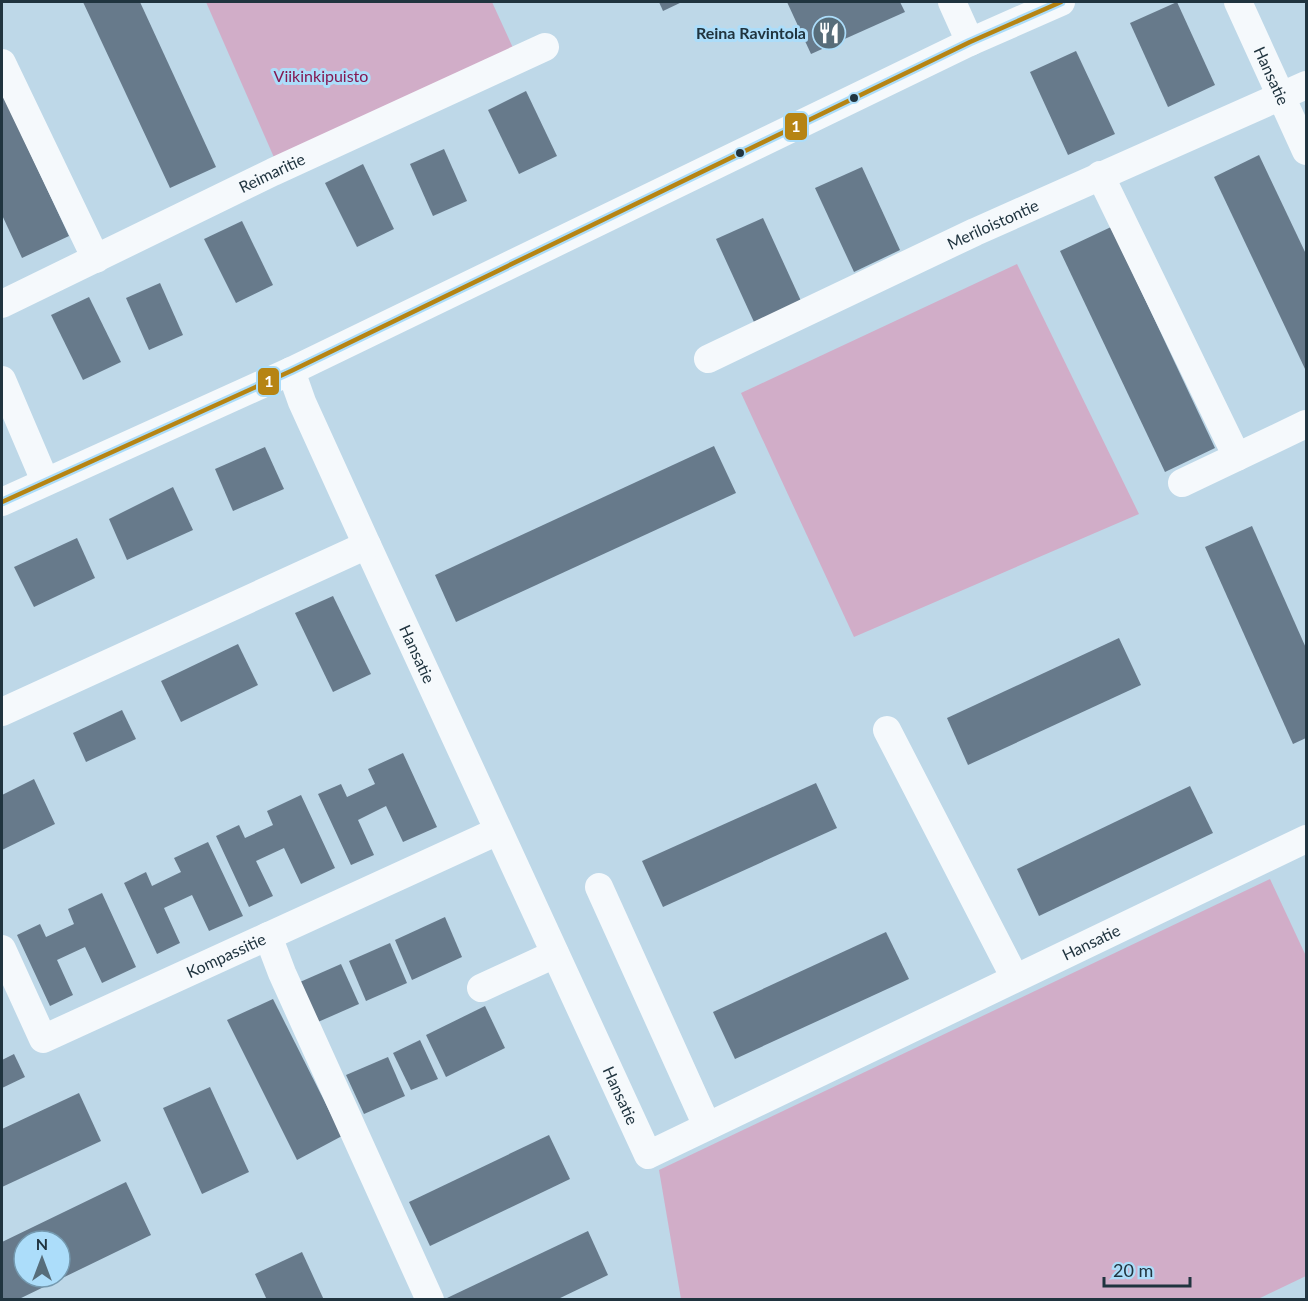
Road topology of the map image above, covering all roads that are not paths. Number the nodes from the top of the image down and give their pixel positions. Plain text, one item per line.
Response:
1 (952, 2) edge
2 (1061, 2) edge
3 (1238, 2) edge
4 (970, 42) junction
5 (545, 47) dead end
6 (2, 63) edge
7 (1306, 85) edge
8 (1281, 97) junction
9 (1306, 151) edge
10 (1101, 175) junction
11 (96, 259) junction
12 (2, 304) edge
13 (708, 359) dead end
14 (291, 372) junction
15 (2, 380) edge
16 (1306, 424) edge
17 (1236, 457) junction
18 (45, 481) junction
19 (1182, 483) dead end
20 (2, 502) edge
21 (367, 545) junction
22 (2, 712) edge
23 (887, 730) dead end
24 (498, 831) junction
25 (1306, 839) edge
26 (599, 887) dead end
27 (268, 936) junction
28 (2, 949) edge
29 (555, 954) junction
30 (1015, 978) junction
31 (481, 988) dead end
32 (707, 1126) junction
33 (430, 1299) edge

1 - 4 street
2 - 4 street
3 - 8 street, Hansatie
4 - 14 street
5 - 11 street, Reimaritie
6 - 11 street
7 - 8 street, Meriloistontie
8 - 9 street, Hansatie
8 - 10 street, Meriloistontie
10 - 13 street, Meriloistontie
10 - 17 street
11 - 12 street, Reimaritie
14 - 18 street
14 - 21 street, Hansatie
15 - 18 street
16 - 17 street
17 - 19 street
18 - 20 street
21 - 22 street
21 - 24 street, Hansatie
23 - 30 street
24 - 27 street, Kompassitie
24 - 29 street, Hansatie
25 - 30 street, Hansatie
26 - 32 street
27 - 28 street, Kompassitie
27 - 33 street
29 - 31 street
29 - 32 street, Hansatie
30 - 32 street, Hansatie

